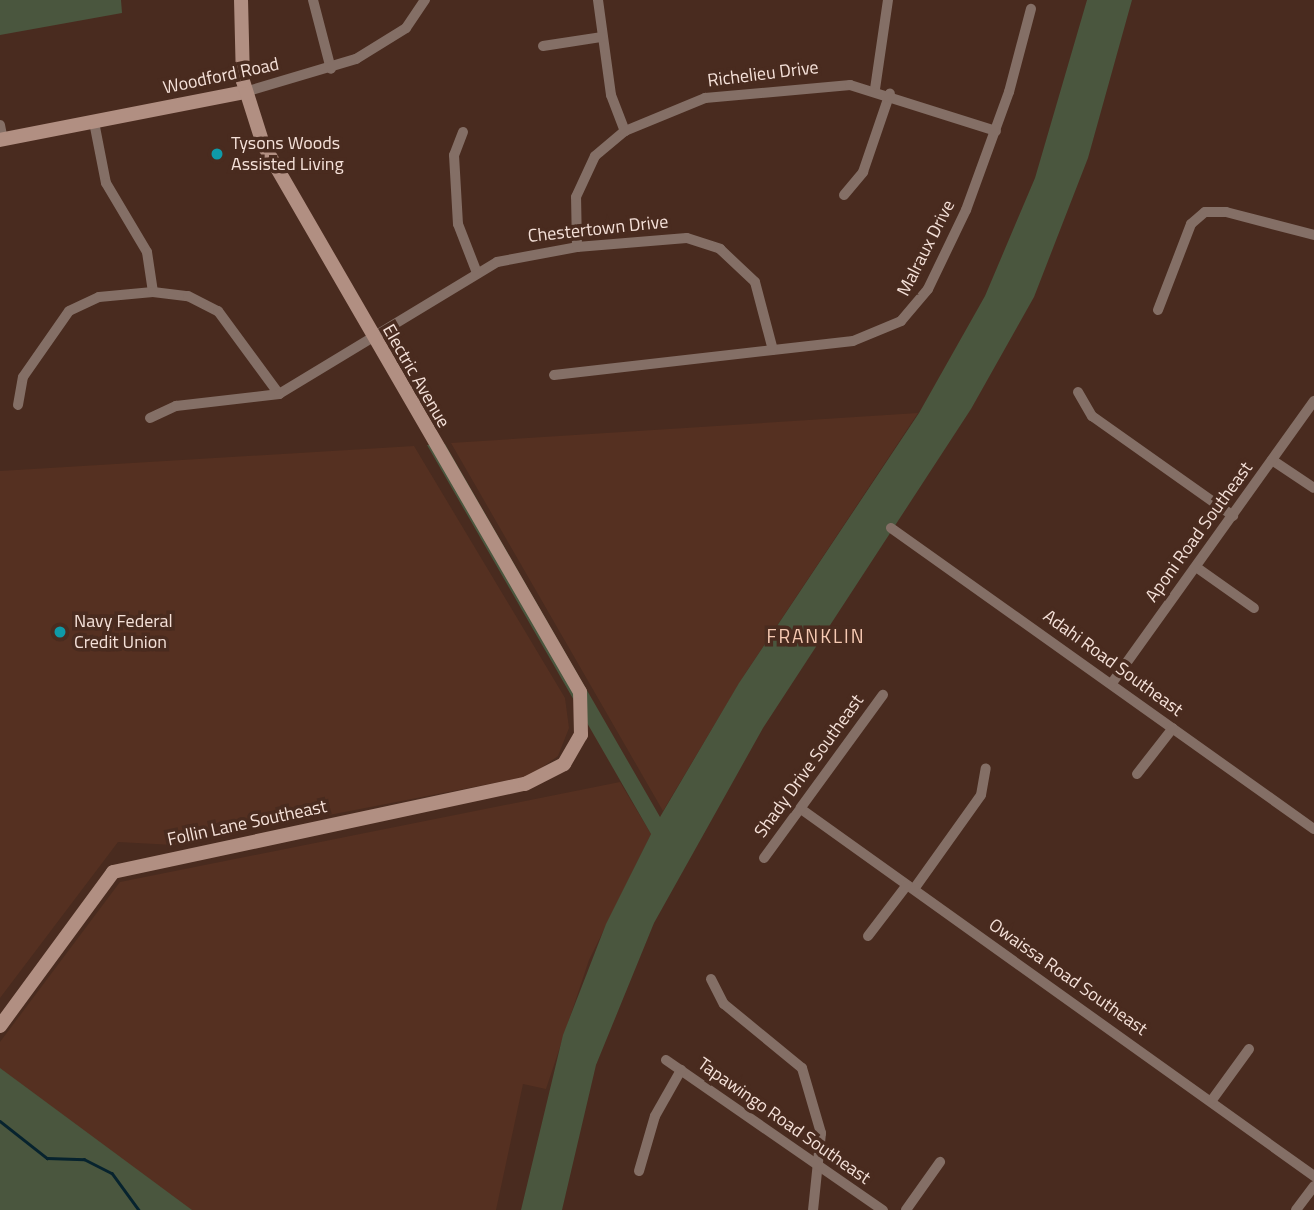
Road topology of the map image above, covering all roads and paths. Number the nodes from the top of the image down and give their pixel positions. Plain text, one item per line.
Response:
1 (241, 0) edge
2 (313, 0) edge
3 (425, 0) edge
4 (598, 0) edge
5 (888, 0) edge
6 (1031, 9) dead end
7 (602, 37) junction
8 (543, 46) dead end
9 (331, 69) junction
10 (875, 89) junction
11 (245, 92) junction
12 (890, 93) junction
13 (94, 122) junction
14 (625, 131) junction
15 (996, 131) junction
16 (463, 132) dead end
17 (1, 135) edge
18 (844, 195) dead end
19 (1314, 235) edge
20 (578, 247) junction
21 (477, 273) junction
22 (153, 292) junction
23 (1158, 310) dead end
24 (370, 334) junction
25 (773, 350) junction
26 (554, 374) dead end
27 (1078, 392) dead end
28 (279, 394) junction
29 (1314, 401) edge
30 (18, 405) dead end
31 (149, 418) dead end
32 (1272, 460) junction
33 (1314, 488) edge
34 (1233, 516) junction
35 (891, 528) dead end
36 (1196, 567) junction
37 (1254, 608) dead end
38 (1112, 683) junction
39 (883, 695) dead end
40 (1173, 728) junction
41 (570, 757) joint
42 (986, 768) dead end
43 (1137, 774) dead end
44 (801, 809) junction
45 (1314, 829) edge
46 (764, 858) dead end
47 (910, 887) junction
48 (868, 936) dead end
49 (711, 979) dead end
50 (0, 1026) edge
51 (1249, 1049) dead end
52 (666, 1060) dead end
53 (681, 1070) junction
54 (1212, 1100) junction
55 (940, 1162) dead end
56 (815, 1164) junction
57 (639, 1171) dead end
58 (1314, 1176) edge
59 (1314, 1186) edge
60 (813, 1210) edge
61 (883, 1210) edge
62 (906, 1210) edge
63 (1296, 1210) edge

1 - 11 street, Electric Avenue
2 - 9 street
3 - 9 street, Woodford Road
4 - 7 street
5 - 10 street
6 - 15 street, Malraux Drive
7 - 8 street
7 - 14 street
9 - 11 street, Woodford Road
10 - 12 street, Richelieu Drive
10 - 14 street, Richelieu Drive
11 - 13 street, Woodford Road
11 - 24 street, Electric Avenue
12 - 15 street, Richelieu Drive
12 - 18 street
13 - 17 street, Woodford Road
13 - 22 street
14 - 20 street, Richelieu Drive
15 - 25 street, Malraux Drive
16 - 21 street
19 - 23 street
20 - 21 street, Chestertown Drive
20 - 25 street, Chestertown Drive
21 - 24 street, Chestertown Drive
22 - 28 street
22 - 30 street
24 - 28 street, Chestertown Drive
24 - 41 street, Electric Avenue
25 - 26 street, Malraux Drive
27 - 34 street
28 - 31 street, Chestertown Drive
29 - 32 street, Aponi Road Southeast
32 - 33 street
32 - 34 street, Aponi Road Southeast
34 - 36 street, Aponi Road Southeast
35 - 38 street, Adahi Road Southeast
36 - 37 street
36 - 38 street, Aponi Road Southeast
38 - 40 street, Adahi Road Southeast
39 - 44 street, Shady Drive Southeast
40 - 43 street
40 - 45 street, Adahi Road Southeast
41 - 50 street, Follin Lane Southeast
42 - 47 street
44 - 46 street, Shady Drive Southeast
44 - 47 street, Owaissa Road Southeast
47 - 48 street
47 - 54 street, Owaissa Road Southeast
49 - 56 street
51 - 54 street
52 - 53 street, Tapawingo Road Southeast
53 - 56 street, Tapawingo Road Southeast
53 - 57 street
54 - 58 street, Owaissa Road Southeast
55 - 62 street
56 - 60 street
56 - 61 street, Tapawingo Road Southeast
59 - 63 street

